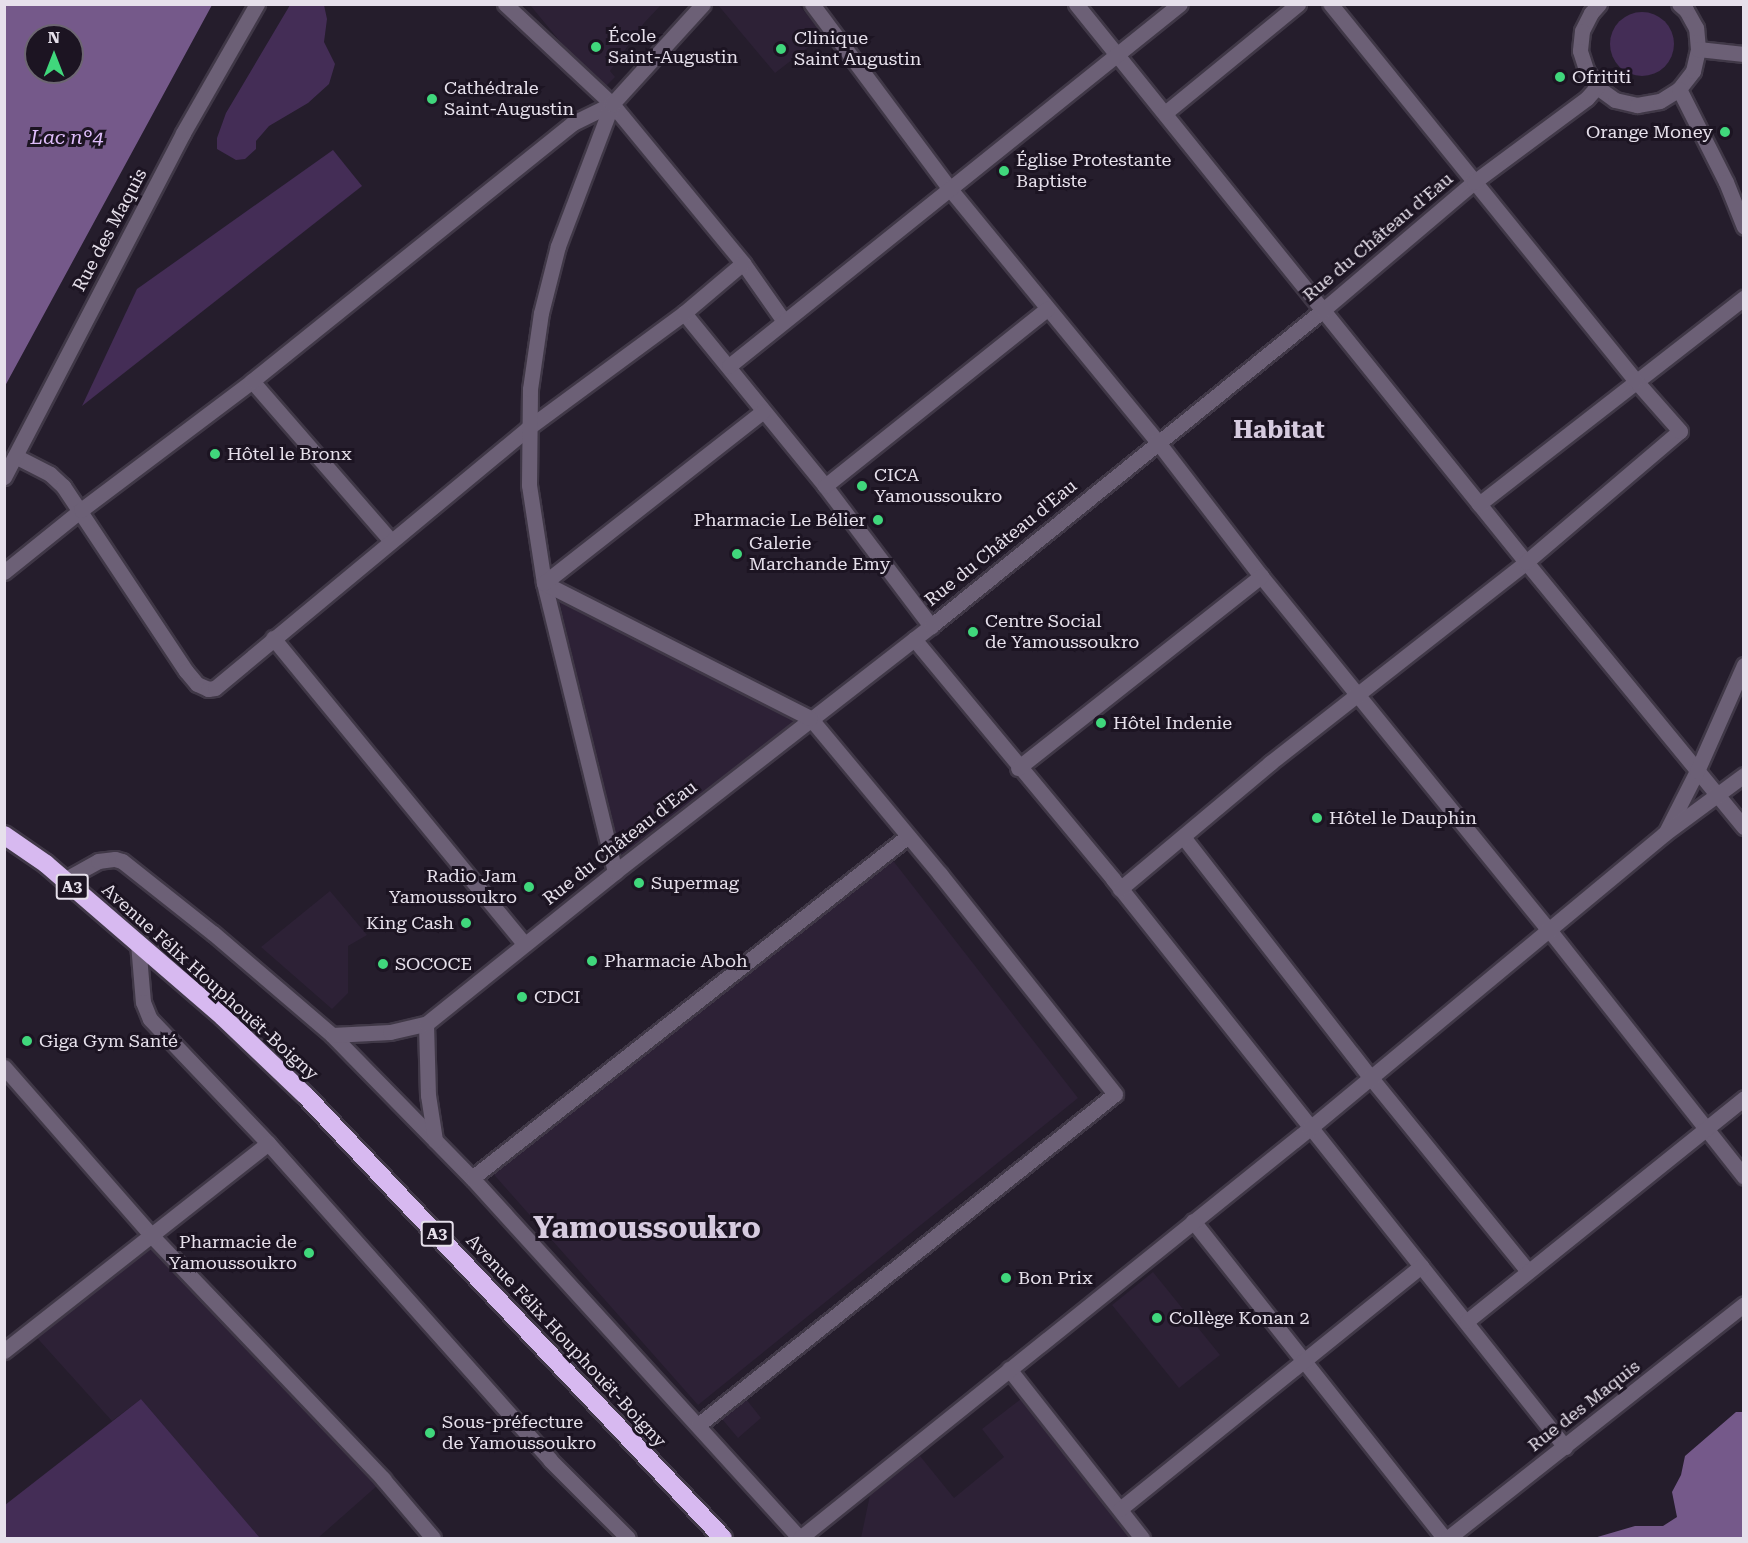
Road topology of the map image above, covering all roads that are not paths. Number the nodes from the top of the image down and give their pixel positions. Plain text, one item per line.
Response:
1 (257, 4) edge
2 (505, 4) edge
3 (703, 4) edge
4 (812, 4) edge
5 (1076, 4) edge
6 (1180, 4) edge
7 (1298, 4) edge
8 (1330, 4) edge
9 (1599, 4) edge
10 (1679, 4) edge
11 (1698, 49) junction
12 (1743, 54) edge
13 (1118, 57) junction
14 (1597, 87) junction
15 (1679, 89) junction
16 (612, 104) junction
17 (1165, 113) junction
18 (1474, 182) junction
19 (950, 189) junction
20 (1743, 227) edge
21 (743, 263) junction
22 (1743, 298) edge
23 (1047, 309) junction
24 (1323, 310) junction
25 (684, 314) junction
26 (783, 320) junction
27 (729, 366) junction
28 (1635, 380) junction
29 (252, 381) junction
30 (763, 411) junction
31 (528, 428) junction
32 (1157, 441) junction
33 (15, 456) junction
34 (4, 477) edge
35 (825, 486) junction
36 (1479, 504) junction
37 (81, 510) junction
38 (391, 541) junction
39 (1526, 562) junction
40 (4, 572) edge
41 (1261, 576) junction
42 (544, 583) junction
43 (931, 626) junction
44 (273, 638) junction
45 (914, 639) junction
46 (1743, 665) edge
47 (1357, 695) junction
48 (810, 718) junction
49 (1018, 768) junction
50 (1697, 771) junction
51 (1743, 775) edge
52 (1718, 795) junction
53 (1743, 827) edge
54 (1664, 834) junction
55 (4, 835) edge
56 (908, 836) junction
57 (1184, 838) junction
58 (615, 872) junction
59 (64, 880) junction
60 (1120, 889) junction
61 (1550, 931) junction
62 (138, 944) junction
63 (524, 944) junction
64 (426, 1024) junction
65 (332, 1035) junction
66 (6, 1071) edge
67 (1371, 1078) junction
68 (1743, 1098) edge
69 (1310, 1128) junction
70 (1705, 1129) junction
71 (436, 1141) junction
72 (268, 1143) junction
73 (1743, 1177) edge
74 (472, 1178) junction
75 (1193, 1221) junction
76 (151, 1235) junction
77 (1421, 1266) junction
78 (1528, 1271) junction
79 (1743, 1304) edge
80 (1467, 1320) junction
81 (4, 1351) edge
82 (1303, 1359) junction
83 (1009, 1370) junction
84 (698, 1425) junction
85 (1565, 1447) junction
86 (1120, 1509) junction
87 (800, 1538) edge
88 (433, 1539) edge
89 (628, 1539) edge
90 (723, 1539) edge
91 (1142, 1539) edge
92 (1446, 1539) edge

1 - 33 street, Rue des Maquis
2 - 16 street
3 - 16 street
4 - 19 street
5 - 13 street
6 - 13 street
7 - 17 street
8 - 18 street
9 - 14 street
10 - 11 street
11 - 12 street
11 - 15 street
13 - 17 street
13 - 19 street
14 - 15 street
14 - 18 street, Rue du Château d'Eau
15 - 20 street
16 - 21 street
16 - 29 street
16 - 31 street
17 - 24 street
18 - 24 street, Rue du Château d'Eau
18 - 28 street
19 - 23 street
19 - 26 street
21 - 25 street
21 - 26 street
22 - 28 street
23 - 32 street
23 - 35 street
24 - 32 street, Rue du Château d'Eau
24 - 36 street
25 - 27 street
25 - 31 street
26 - 27 street
27 - 30 street
28 - 36 street
28 - 39 street
29 - 37 street
29 - 38 street
30 - 35 street
30 - 42 street
31 - 38 street
31 - 42 street
32 - 41 street
32 - 43 street, Rue du Château d'Eau
33 - 34 street, Rue des Maquis
33 - 37 street
35 - 43 street
36 - 39 street
37 - 40 street
37 - 44 street
38 - 44 street
39 - 47 street
39 - 50 street
41 - 47 street
41 - 49 street
42 - 48 street
42 - 58 street
43 - 45 street, Rue du Château d'Eau
44 - 63 street
45 - 48 street, Rue du Château d'Eau
45 - 49 street
46 - 50 street
47 - 57 street
47 - 61 street
48 - 56 street
48 - 58 street, Rue du Château d'Eau
49 - 60 street
50 - 52 street
50 - 54 street
51 - 52 street
52 - 53 street
52 - 54 street
54 - 61 street
55 - 59 highway, Avenue Félix Houphouët-Boigny / A3
56 - 74 street
56 - 84 street
57 - 60 street
57 - 67 street
58 - 63 street, Rue du Château d'Eau
59 - 62 highway, Avenue Félix Houphouët-Boigny / A3
59 - 65 street
60 - 69 street
61 - 67 street
61 - 70 street
62 - 72 street
62 - 90 highway, Avenue Félix Houphouët-Boigny / A3
63 - 64 street, Rue du Château d'Eau
64 - 65 street, Rue du Château d'Eau
64 - 71 street
65 - 71 street
66 - 76 street
67 - 69 street
67 - 78 street
68 - 70 street
69 - 75 street
69 - 77 street
70 - 73 street
70 - 78 street
71 - 74 street
72 - 76 street
72 - 89 street
74 - 84 street
75 - 82 street
75 - 83 street
76 - 81 street
76 - 88 street
77 - 80 street
77 - 82 street
78 - 80 street
79 - 85 street, Rue des Maquis
80 - 85 street
82 - 86 street
82 - 92 street
83 - 86 street
83 - 87 street
84 - 87 street
85 - 92 street, Rue des Maquis
86 - 91 street

